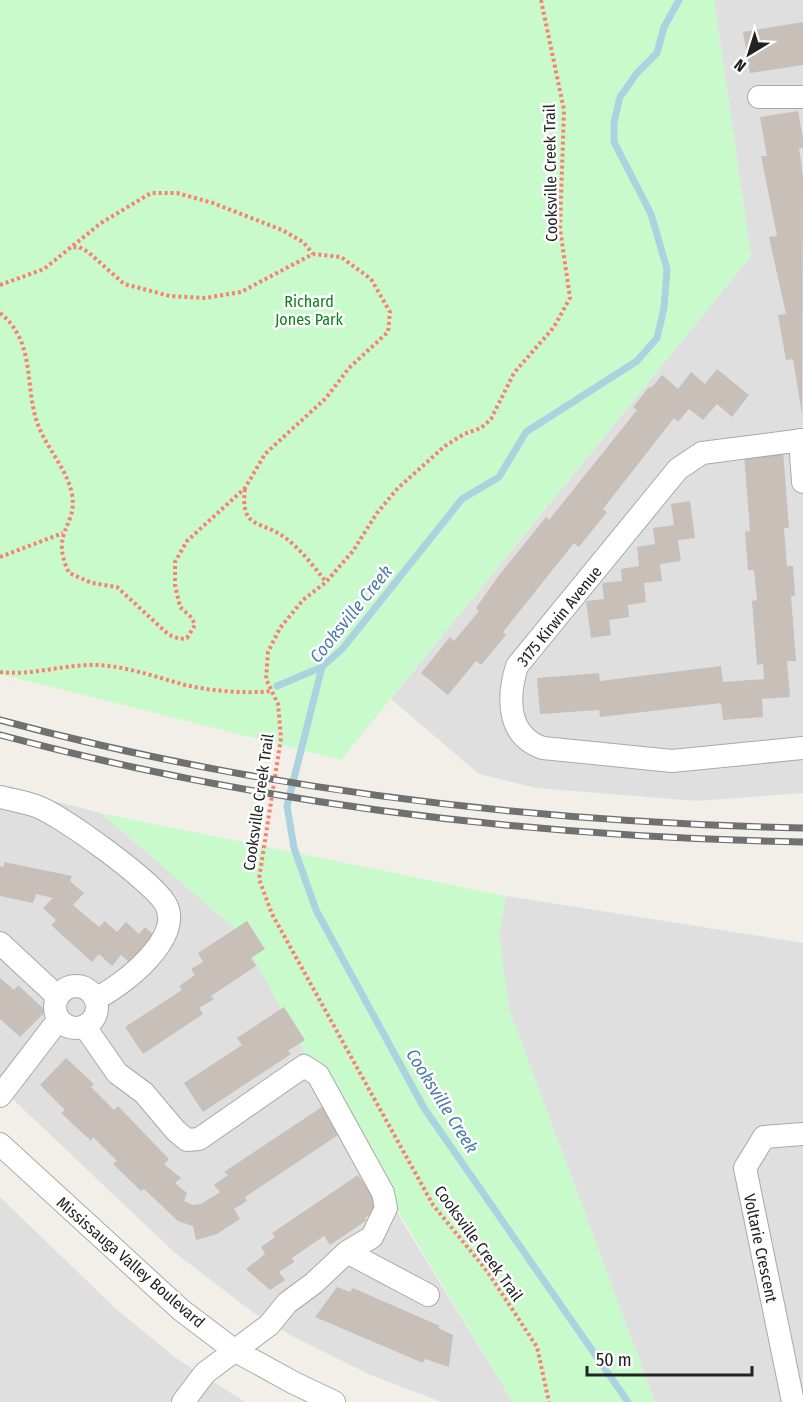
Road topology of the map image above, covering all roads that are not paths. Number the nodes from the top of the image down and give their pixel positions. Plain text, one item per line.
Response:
1 (759, 97) dead end
2 (803, 97) edge
3 (801, 440) edge
4 (803, 482) edge
5 (803, 748) edge
6 (0, 797) edge
7 (0, 943) edge
8 (95, 999) junction
9 (58, 1008) junction
10 (85, 1027) junction
11 (0, 1096) edge
12 (803, 1134) edge
13 (0, 1144) edge
14 (347, 1252) junction
15 (428, 1295) dead end
16 (234, 1350) junction
17 (183, 1402) edge
18 (334, 1402) edge
19 (793, 1402) edge

1 - 2 street
3 - 4 street, 3175 Kirwin Avenue
3 - 5 street, 3175 Kirwin Avenue
6 - 8 street
7 - 9 street
8 - 9 street
8 - 10 street
9 - 10 street
9 - 11 street
10 - 14 street
12 - 19 street, Voltarie Crescent
13 - 16 street, Mississauga Valley Boulevard
14 - 15 street
14 - 16 street
16 - 17 street
16 - 18 street, Mississauga Valley Boulevard

